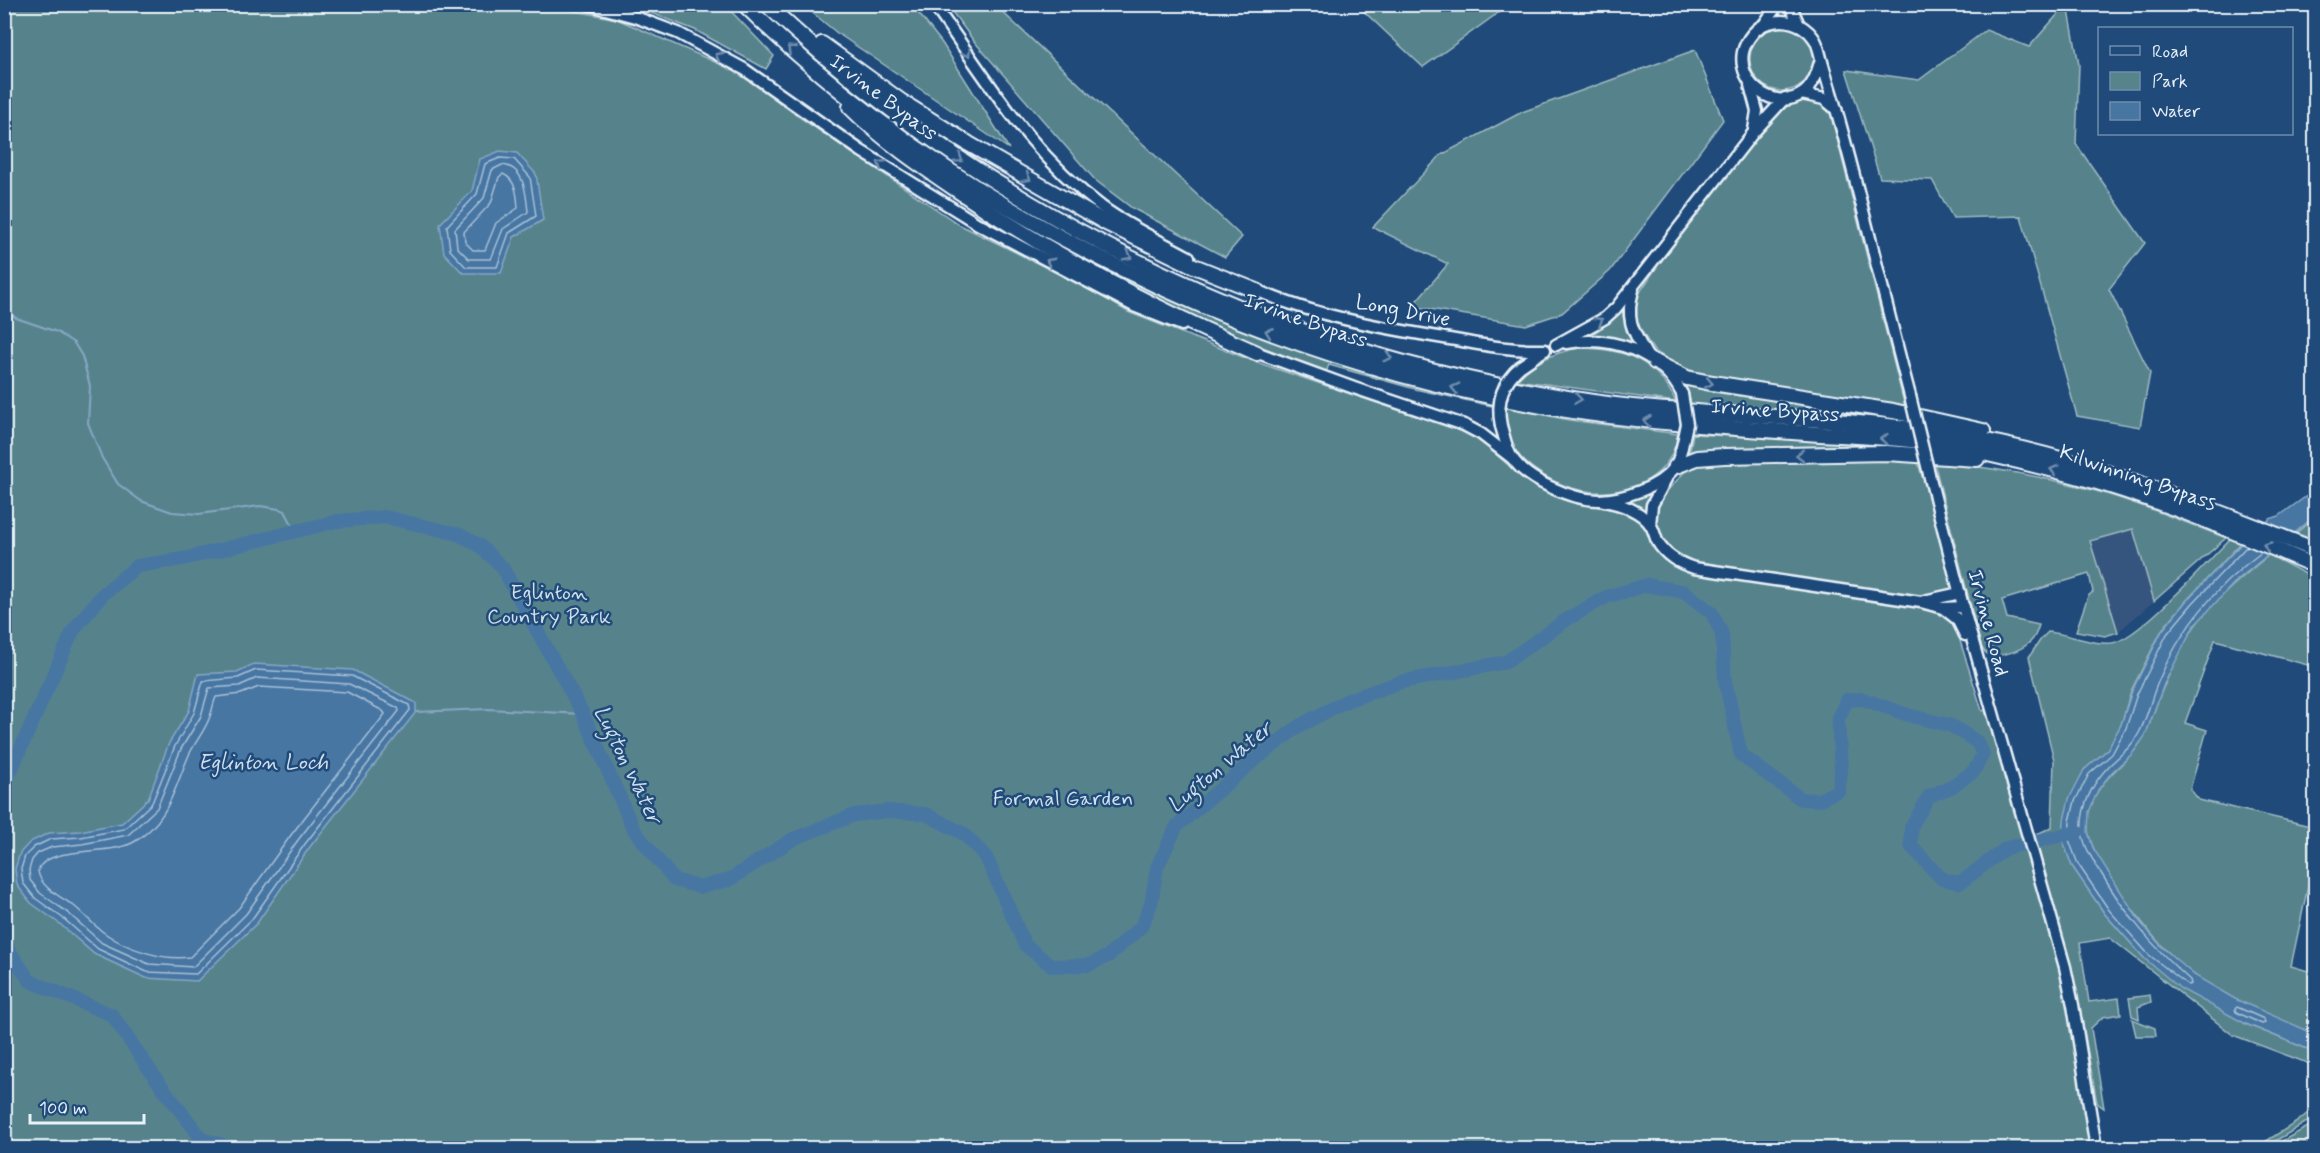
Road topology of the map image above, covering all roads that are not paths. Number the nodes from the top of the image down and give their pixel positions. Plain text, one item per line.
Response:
1 (586, 4) edge
2 (744, 4) edge
3 (768, 4) edge
4 (933, 4) edge
5 (1778, 4) edge
6 (1790, 4) edge
7 (1765, 23) junction
8 (1799, 25) junction
9 (1821, 59) junction
10 (815, 72) junction
11 (1750, 85) junction
12 (1802, 94) junction
13 (1785, 98) junction
14 (1836, 109) junction
15 (1753, 133) junction
16 (1634, 287) junction
17 (1257, 291) junction
18 (1556, 345) junction
19 (1545, 350) junction
20 (1257, 353) junction
21 (1651, 359) junction
22 (1941, 438) junction
23 (1512, 458) junction
24 (2062, 458) junction
25 (2026, 463) junction
26 (1672, 470) junction
27 (1600, 500) junction
28 (1651, 528) junction
29 (2314, 549) edge
30 (2310, 563) edge
31 (1960, 593) junction
32 (1921, 602) junction
33 (1964, 607) junction
34 (1943, 608) junction
35 (1987, 691) junction
36 (2096, 1149) edge

20 -> 1 main road
10 -> 2 highway, Irvine Bypass
3 -> 17 highway
3 -> 22 highway, Irvine Bypass
4 -> 17 main road, Long Drive
5 - 7 main road
6 - 8 main road
7 - 8 main road
7 - 11 main road
8 - 9 main road
9 - 12 main road
9 - 14 main road, Irvine Road
10 - 20 highway
22 -> 10 highway, Irvine Bypass
11 - 13 main road
11 - 15 main road
12 - 13 main road
12 - 14 main road
13 - 15 main road
14 - 31 main road, Irvine Road, bridge
15 - 16 main road
18 -> 16 main road
16 - 21 main road
17 - 19 main road, Long Drive
18 - 19 main road
18 - 21 main road
19 - 23 main road, bridge
20 - 23 main road
21 -> 24 highway
21 - 26 main road, bridge
22 - 24 highway, Kilwinning Bypass
22 - 25 highway, Kilwinning Bypass
23 - 27 main road
24 - 29 highway, Kilwinning Bypass
25 -> 26 highway
30 -> 25 highway, Kilwinning Bypass
26 - 27 main road
26 - 28 main road
27 - 28 main road
28 - 32 main road
31 - 32 main road
31 - 33 main road, Irvine Road
32 - 34 main road
33 - 34 main road
33 - 35 main road, Irvine Road
34 - 35 main road
35 - 36 main road, Irvine Road

